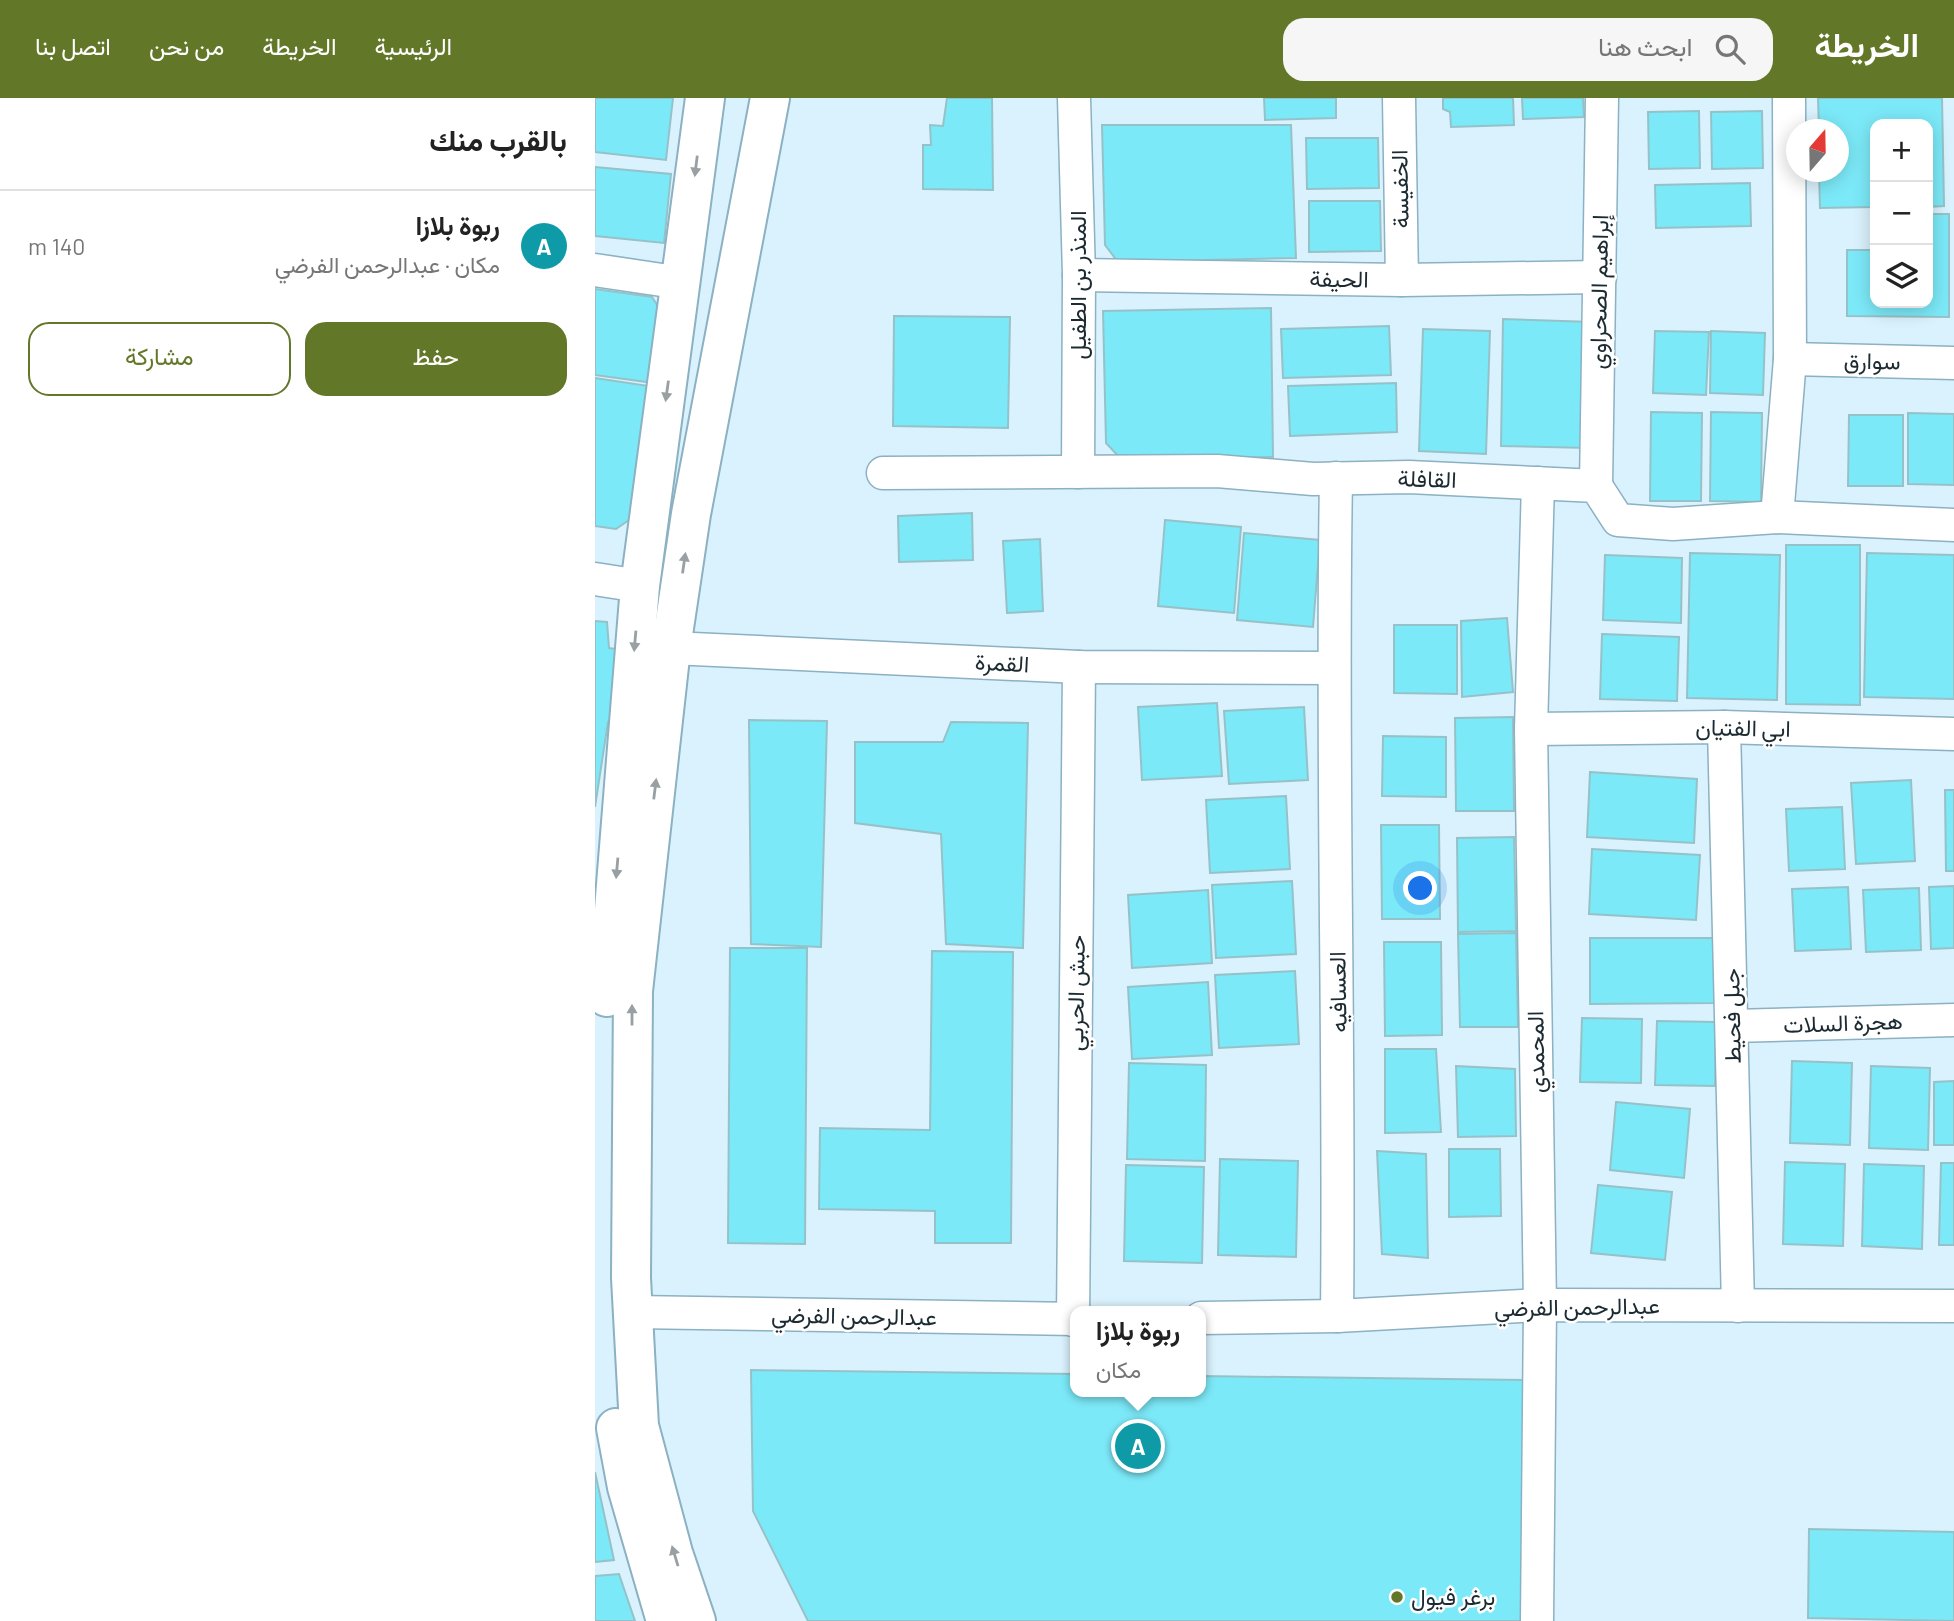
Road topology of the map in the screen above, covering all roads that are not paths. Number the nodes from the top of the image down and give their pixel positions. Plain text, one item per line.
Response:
1 (705, 98) edge
2 (770, 98) edge
3 (1074, 98) edge
4 (1399, 98) edge
5 (1602, 98) edge
6 (1789, 98) edge
7 (595, 270) edge
8 (1079, 275) junction
9 (1600, 277) junction
10 (1402, 280) junction
11 (682, 283) junction
12 (1790, 359) junction
13 (1954, 363) edge
14 (1077, 472) junction
15 (883, 473) dead end
16 (1335, 478) junction
17 (1538, 483) junction
18 (1596, 486) junction
19 (1777, 517) junction
20 (1954, 525) edge
21 (595, 579) edge
22 (640, 586) junction
23 (671, 648) junction
24 (1079, 667) junction
25 (1332, 668) junction
26 (1724, 727) junction
27 (1531, 729) junction
28 (1954, 734) edge
29 (601, 993) edge
30 (1954, 1020) edge
31 (1732, 1026) junction
32 (1539, 1305) junction
33 (1074, 1306) edge
34 (1738, 1306) junction
35 (1954, 1306) edge
36 (633, 1312) junction
37 (1337, 1316) junction
38 (1206, 1318) edge
39 (1070, 1320) edge
40 (605, 1423) edge
41 (666, 1621) edge
42 (696, 1621) edge
43 (1537, 1621) edge

1 -> 11 street
23 -> 2 street
3 - 8 street, المنذر بن الطفيل
4 - 10 street, الخفيسة
5 - 9 street, إبراهيم الصحراوي
6 - 12 street
7 - 11 street
8 - 10 street, الحيفة
8 - 14 street, المنذر بن الطفيل
9 - 10 street, الحيفة
9 - 18 street, إبراهيم الصحراوي
11 -> 22 street
12 - 13 street, سوارق
12 - 19 street
14 - 15 street, القافلة
14 - 16 street, القافلة
16 - 17 street, القافلة
16 - 25 street, العسافيه
17 - 18 street, القافلة
17 - 27 street, المحمدي
18 - 19 street
19 - 20 street
21 - 22 street
22 -> 29 street
23 - 24 street, القمرة
36 -> 23 street
24 - 25 street, القمرة
24 - 33 street, حبش الحربي
25 - 37 street, العسافيه
26 - 27 street, ابي الفتيان
26 - 28 street, ابي الفتيان
26 - 31 street, جبل فحيط
27 - 32 street, المحمدي
29 - 40 street
30 - 31 street, هجرة السلات
31 - 34 street, جبل فحيط
32 - 34 street, عبدالرحمن الفرضي
32 - 37 street, عبدالرحمن الفرضي
32 - 43 street, المحمدي
34 - 35 street, عبدالرحمن الفرضي
36 - 39 street, عبدالرحمن الفرضي
42 -> 36 street
37 - 38 street, عبدالرحمن الفرضي
40 - 41 street

